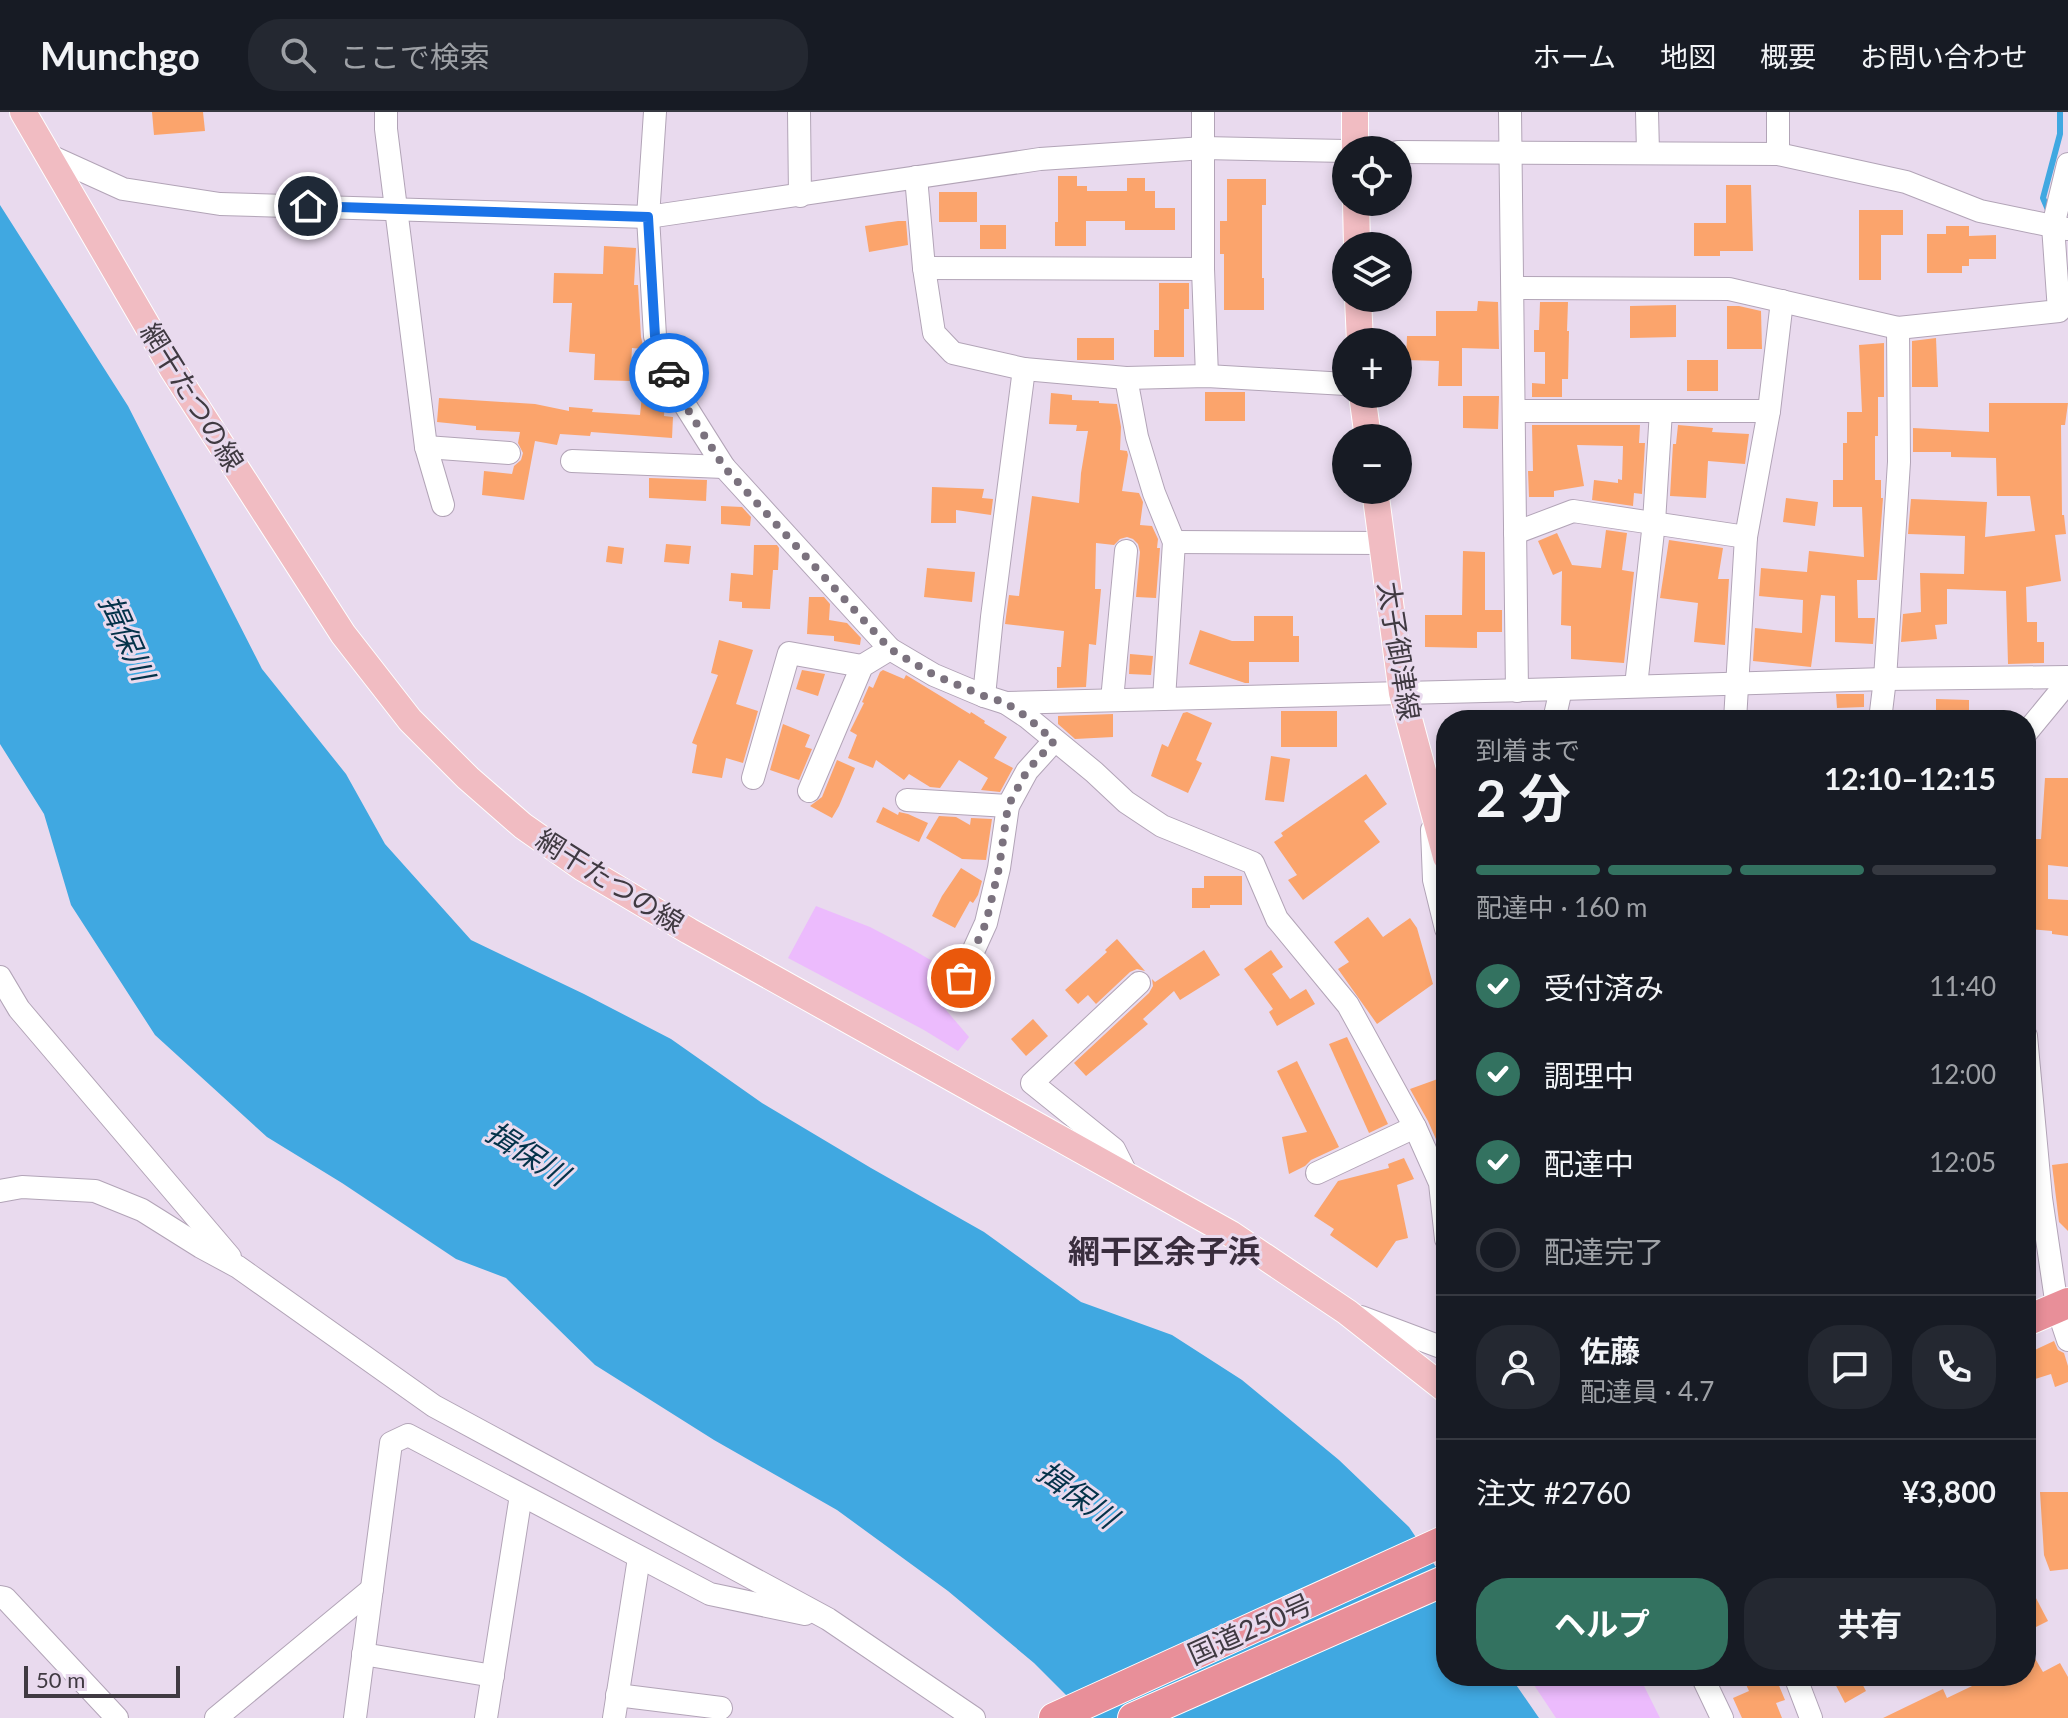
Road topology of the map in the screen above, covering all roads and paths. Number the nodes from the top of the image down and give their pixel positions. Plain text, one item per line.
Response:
1 (23, 112) edge
2 (386, 112) edge
3 (655, 112) edge
4 (799, 112) edge
5 (1203, 112) edge
6 (1355, 112) edge
7 (1510, 112) edge
8 (1647, 112) edge
9 (1778, 112) edge
10 (1355, 136) edge
11 (1204, 148) junction
12 (1332, 151) edge
13 (1412, 152) edge
14 (1511, 152) junction
15 (1648, 152) junction
16 (1778, 154) junction
17 (48, 155) junction
18 (2068, 164) edge
19 (916, 177) junction
20 (800, 196) junction
21 (396, 208) junction
22 (648, 217) junction
23 (2061, 228) edge
24 (924, 268) junction
25 (1203, 269) junction
26 (1513, 288) junction
27 (1782, 301) junction
28 (1898, 328) junction
29 (1024, 369) junction
30 (1207, 376) junction
31 (1126, 378) junction
32 (1332, 383) edge
33 (1514, 411) junction
34 (1661, 411) junction
35 (1769, 411) junction
36 (426, 447) junction
37 (509, 453) dead end
38 (572, 461) dead end
39 (724, 467) junction
40 (1377, 504) edge
41 (443, 505) dead end
42 (1654, 522) junction
43 (1515, 533) junction
44 (1746, 537) junction
45 (1174, 542) junction
46 (1382, 543) junction
47 (1126, 551) dead end
48 (890, 649) junction
49 (862, 666) junction
50 (1885, 679) junction
51 (2068, 680) edge
52 (1737, 684) junction
53 (1636, 686) junction
54 (1561, 689) junction
55 (1517, 691) junction
56 (1402, 693) junction
57 (984, 696) junction
58 (1164, 699) junction
59 (1112, 700) junction
60 (1006, 703) junction
61 (1556, 710) edge
62 (1736, 710) edge
63 (1881, 710) edge
64 (2036, 720) edge
65 (1054, 741) junction
66 (753, 778) dead end
67 (809, 791) dead end
68 (907, 800) dead end
69 (1431, 801) junction
70 (1008, 806) junction
71 (1436, 811) edge
72 (1436, 820) edge
73 (1436, 888) edge
74 (0, 977) edge
75 (961, 978) dead end
76 (1139, 983) dead end
77 (1415, 1127) junction
78 (2036, 1144) edge
79 (1317, 1173) dead end
80 (1436, 1174) edge
81 (1127, 1175) junction
82 (0, 1191) edge
83 (238, 1267) junction
84 (2062, 1305) edge
85 (2036, 1310) edge
86 (1347, 1312) junction
87 (2036, 1317) edge
88 (2068, 1340) edge
89 (1436, 1345) edge
90 (1436, 1382) edge
91 (521, 1495) junction
92 (1436, 1545) edge
93 (639, 1558) junction
94 (1436, 1584) edge
95 (372, 1589) junction
96 (0, 1597) edge
97 (828, 1619) junction
98 (363, 1654) junction
99 (493, 1676) junction
100 (1707, 1686) edge
101 (1799, 1686) edge
102 (617, 1695) junction
103 (721, 1708) dead end
104 (117, 1718) edge
105 (216, 1718) edge
106 (355, 1718) edge
107 (486, 1718) edge
108 (614, 1718) edge
109 (974, 1718) edge
110 (1054, 1718) edge
111 (1133, 1718) edge
112 (1722, 1718) edge
113 (1811, 1718) edge

1 - 17 main road, 網干たつの線
2 - 21 street
3 - 22 street
4 - 20 street
5 - 11 street
6 - 10 main road
7 - 14 street
8 - 15 street
9 - 16 street
11 - 12 street
11 - 19 street
11 - 25 street
13 - 14 street
14 - 15 street
14 - 26 street
15 - 16 street
16 - 23 street
17 - 21 street
17 - 81 main road, 網干たつの線
18 - 23 street
19 - 20 street
19 - 24 street
20 - 22 street
21 - 22 street
21 - 36 street
22 - 39 street
23 - 28 street
24 - 25 street
24 - 29 street
25 - 30 street
26 - 27 street
26 - 33 street
27 - 28 street
27 - 35 street
28 - 50 street
29 - 31 street
29 - 57 street
30 - 31 street
30 - 32 street
31 - 45 street
33 - 34 street
33 - 43 street
34 - 35 street
34 - 42 street
35 - 44 street
36 - 37 street
36 - 41 street
38 - 39 street
39 - 48 street
40 - 46 main road, 太子御津線
42 - 43 street
42 - 44 street
42 - 53 street
43 - 55 street
44 - 52 street
45 - 46 street
45 - 58 street
46 - 56 main road, 太子御津線
47 - 59 street
48 - 49 street
48 - 57 street
49 - 66 street
49 - 67 street
50 - 51 street
50 - 52 street
50 - 63 street
51 - 64 street
52 - 53 street
52 - 62 street
53 - 54 street
54 - 55 street
54 - 61 street
55 - 56 street
56 - 58 street
56 - 69 main road, 太子御津線
57 - 60 street
58 - 59 street
59 - 60 street
60 - 65 street
65 - 70 street
65 - 77 street
68 - 70 street
69 - 71 street
69 - 72 main road, 太子御津線
69 - 73 street
70 - 75 street
74 - 83 street
76 - 81 street
77 - 79 street
77 - 80 street
78 - 84 street
81 - 86 main road, 網干たつの線
82 - 83 street
83 - 97 street
84 - 85 highway
84 - 87 highway
84 - 88 street
86 - 89 street
86 - 90 main road, 網干たつの線
91 - 93 street
91 - 95 street
91 - 99 street
92 - 110 highway, 国道250号
93 - 97 street
93 - 102 street
94 - 111 highway, 国道250号
95 - 98 street
95 - 105 street
96 - 104 street
97 - 109 street
98 - 99 street
98 - 106 street
99 - 107 street
100 - 112 street
101 - 113 street
102 - 103 street
102 - 108 street

